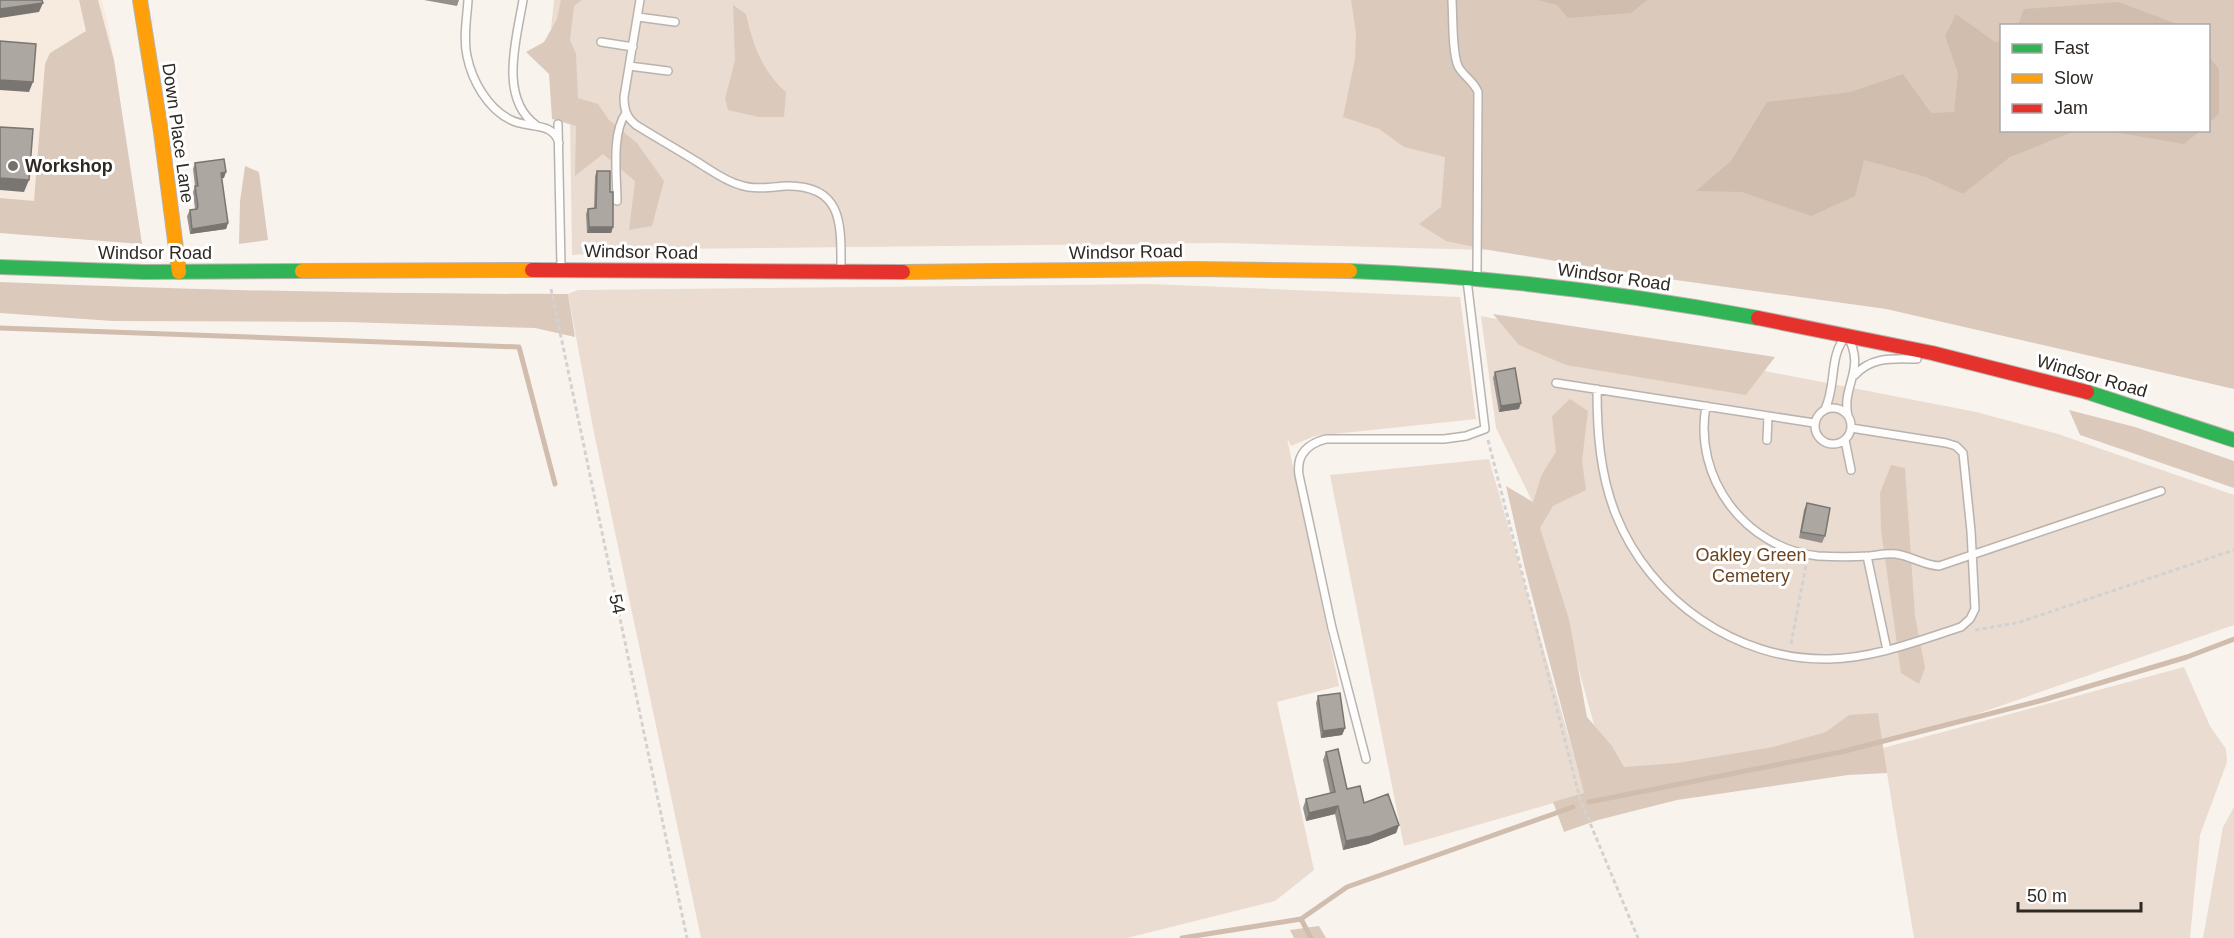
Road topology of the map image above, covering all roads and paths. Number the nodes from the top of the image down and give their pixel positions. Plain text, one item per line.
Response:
1 (140, 0) edge
2 (468, 0) edge
3 (523, 0) edge
4 (640, 0) edge
5 (1452, 0) edge
6 (638, 17) junction
7 (675, 22) dead end
8 (601, 42) dead end
9 (633, 47) junction
10 (629, 66) junction
11 (668, 71) dead end
12 (626, 113) junction
13 (558, 124) dead end
14 (540, 126) junction
15 (559, 143) junction
16 (617, 201) dead end
17 (0, 267) edge
18 (547, 269) junction
19 (561, 269) junction
20 (179, 272) junction
21 (841, 272) junction
22 (1472, 278) junction
23 (1847, 335) junction
24 (1952, 358) junction
25 (1854, 376) junction
26 (1556, 383) dead end
27 (1597, 389) junction
28 (1706, 406) junction
29 (1825, 409) junction
30 (1768, 416) junction
31 (1848, 416) junction
32 (1814, 423) junction
33 (1851, 428) junction
34 (1485, 429) junction
35 (1767, 440) dead end
36 (1845, 440) junction
37 (2234, 440) edge
38 (1851, 471) dead end
39 (2161, 491) dead end
40 (2234, 550) edge
41 (1808, 554) junction
42 (1971, 555) junction
43 (1867, 556) junction
44 (1966, 632) dead end
45 (1887, 650) junction
46 (1788, 656) junction
47 (1366, 759) dead end
48 (687, 938) edge
49 (1638, 938) edge

1 - 20 main road, Down Place Lane
2 - 14 lane
3 - 14 lane
4 - 6 lane
5 - 22 lane
6 - 7 lane
6 - 9 lane
8 - 9 lane
9 - 10 lane
10 - 11 lane
10 - 12 lane
12 - 16 lane
12 - 21 lane
13 - 15 lane
14 - 15 lane
15 - 19 lane
17 - 20 main road, Windsor Road
18 - 19 main road, Windsor Road
18 - 20 main road, Windsor Road
18 - 48 path, 54
19 - 21 main road, Windsor Road
21 - 22 main road, Windsor Road
22 - 23 main road, Windsor Road
22 - 34 lane
23 - 24 main road, Windsor Road
23 - 25 lane
23 - 29 lane
24 - 25 lane
24 - 37 main road, Windsor Road
25 - 31 lane
26 - 27 lane
27 - 28 lane
27 - 46 lane
28 - 30 lane
28 - 41 lane
29 - 31 lane
29 - 32 lane
30 - 32 lane
30 - 35 lane
31 - 33 lane
32 - 36 lane
33 - 36 lane
33 - 42 lane
34 - 47 lane
34 - 49 path
36 - 38 lane
39 - 42 lane
40 - 44 path
41 - 43 lane
41 - 46 path
42 - 43 lane
42 - 45 lane
43 - 45 lane
45 - 46 lane

